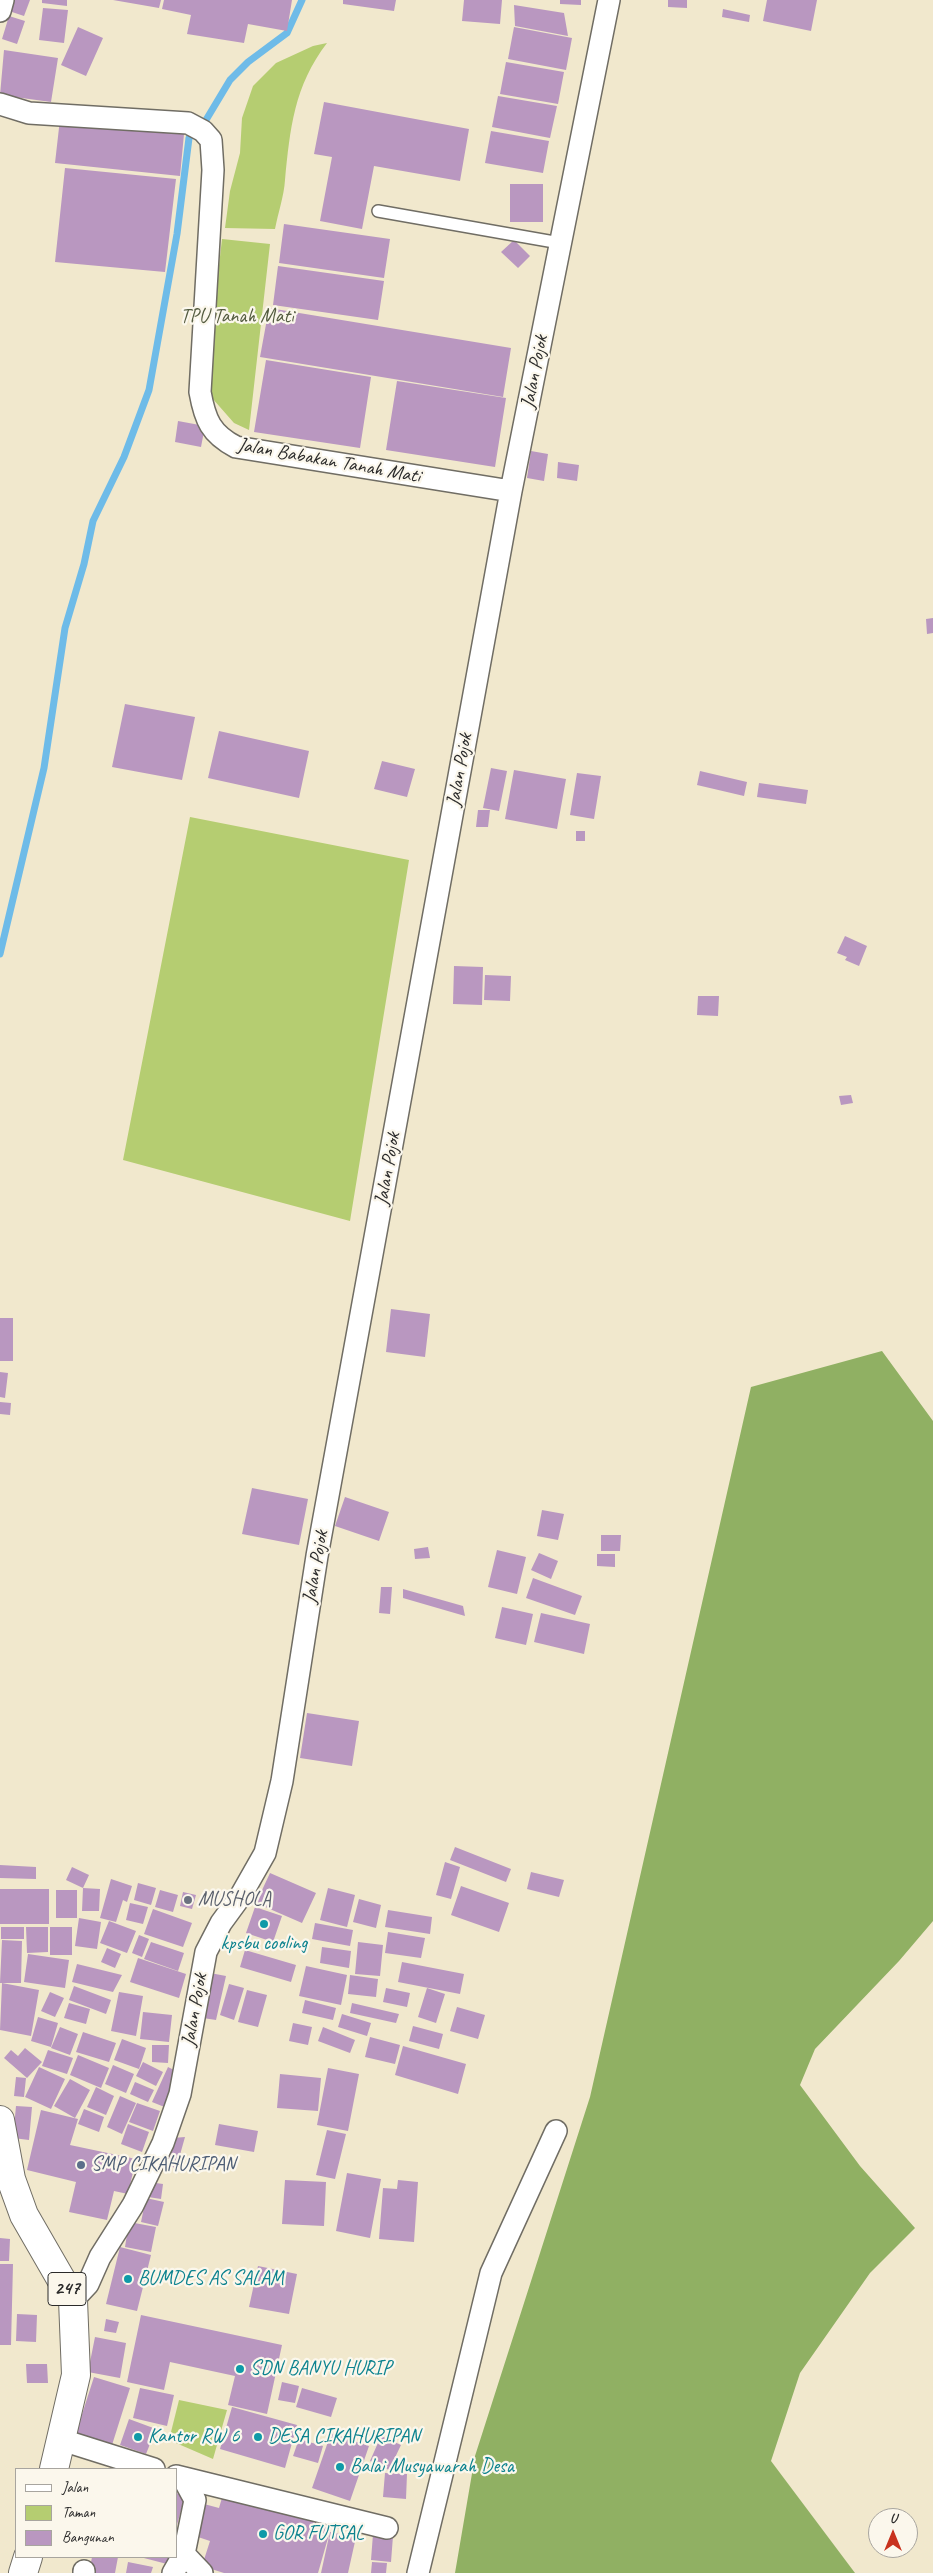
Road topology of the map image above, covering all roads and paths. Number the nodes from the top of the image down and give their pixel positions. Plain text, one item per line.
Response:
1 (3, 0) edge
2 (609, 0) edge
3 (0, 11) edge
4 (0, 104) edge
5 (378, 211) dead end
6 (560, 243) junction
7 (511, 491) junction
8 (0, 2120) edge
9 (556, 2130) dead end
10 (73, 2300) junction
11 (62, 2440) junction
12 (54, 2468) edge
13 (151, 2468) edge
14 (180, 2477) edge
15 (387, 2528) dead end
16 (184, 2554) junction
17 (28, 2558) edge
18 (23, 2573) edge
19 (172, 2573) edge
20 (202, 2573) edge
21 (418, 2573) edge

1 - 3 street
2 - 6 street, Jalan Pojok
4 - 7 street, Jalan Babakan Tanah Mati
5 - 6 lane
6 - 7 street, Jalan Pojok
7 - 10 street, Jalan Pojok
8 - 10 main road, 247
9 - 21 street
10 - 11 main road, 247
11 - 12 main road, 247
11 - 13 street
14 - 15 street
14 - 16 street
16 - 19 street
16 - 20 street
17 - 18 main road

